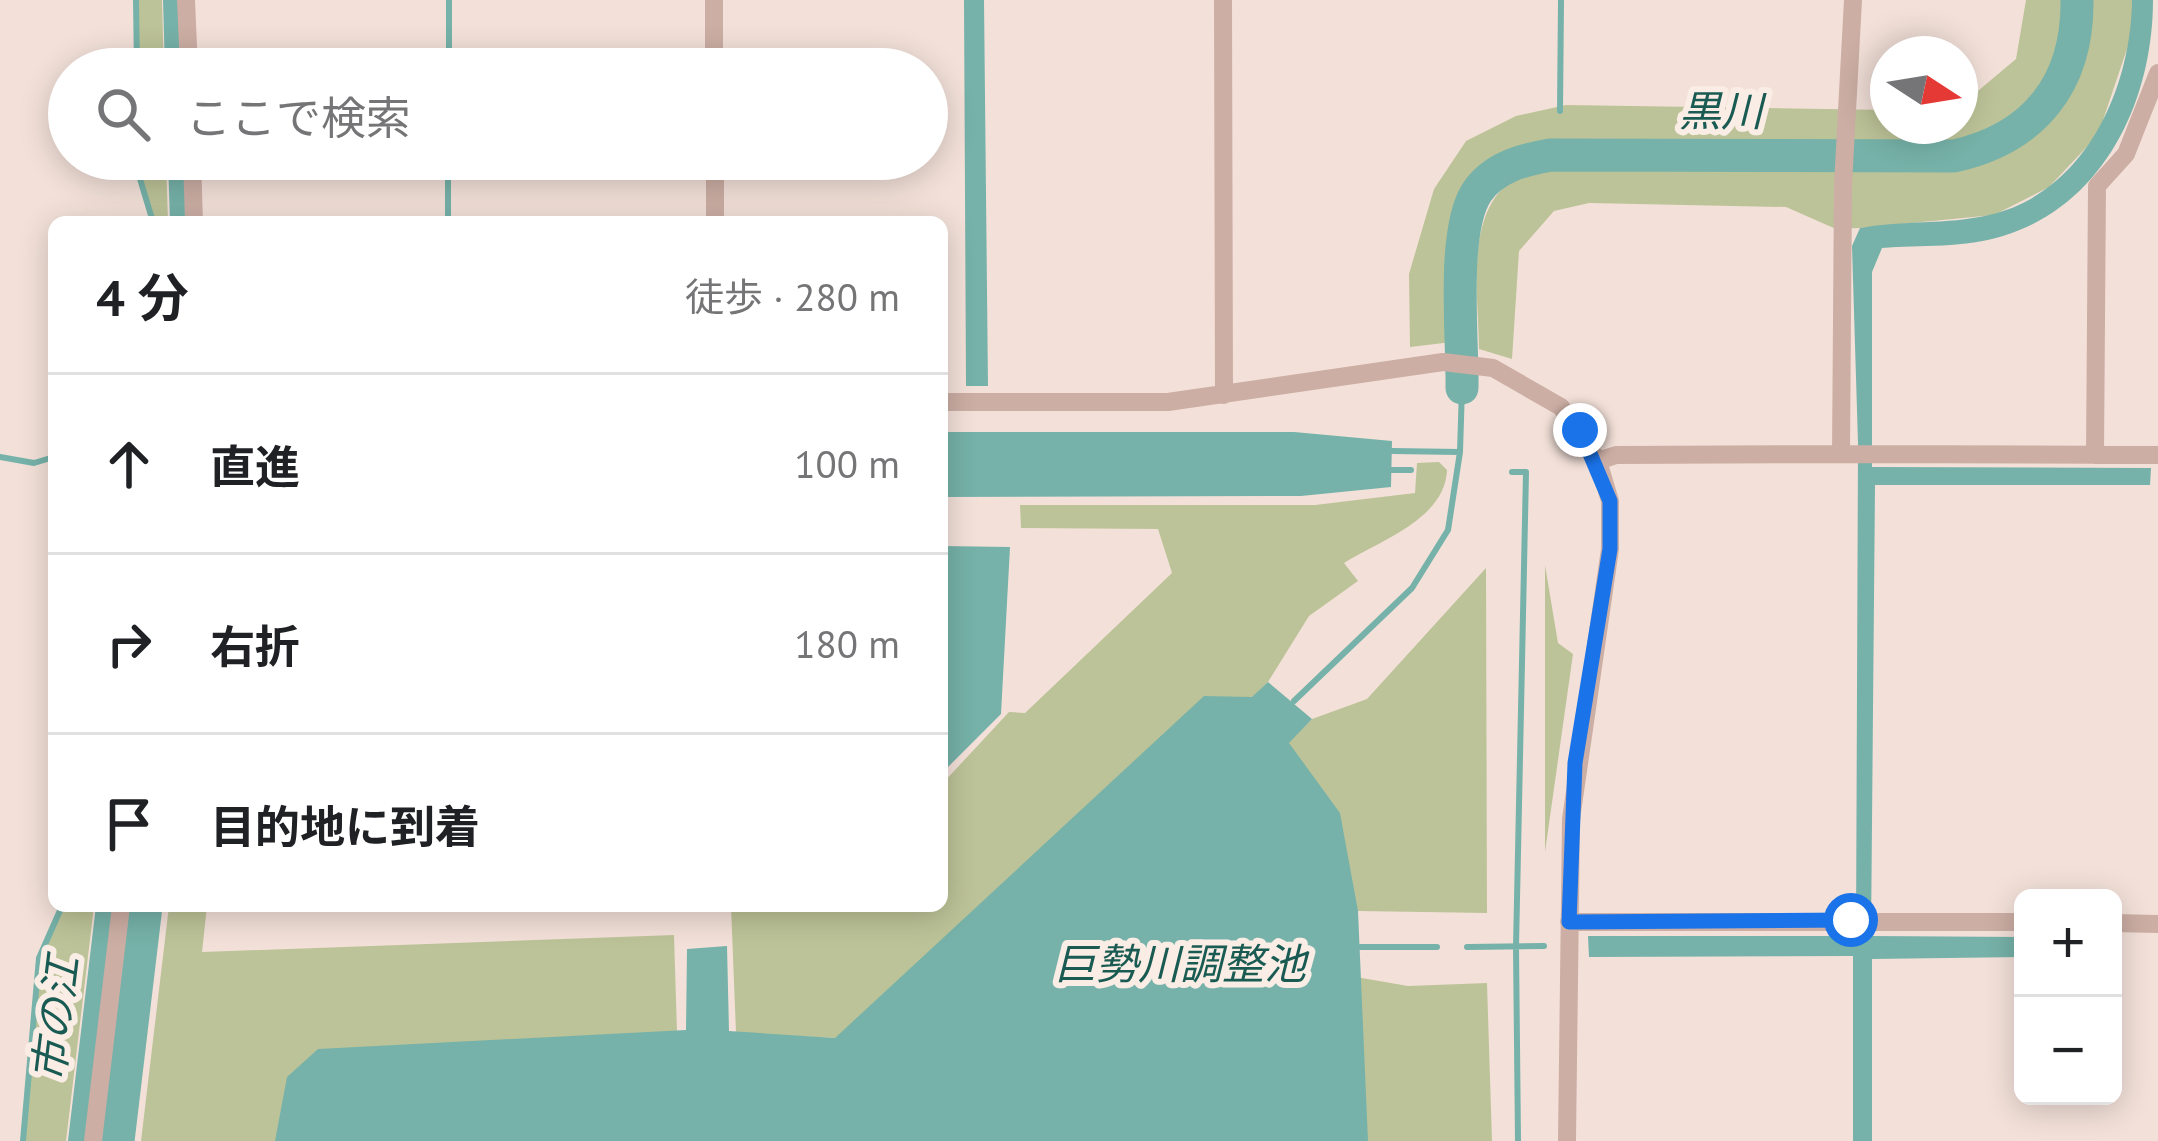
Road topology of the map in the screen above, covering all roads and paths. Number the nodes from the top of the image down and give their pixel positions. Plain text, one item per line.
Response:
1 (186, 0) edge
2 (714, 0) edge
3 (1223, 0) edge
4 (1853, 0) edge
5 (188, 48) edge
6 (714, 48) edge
7 (2158, 74) edge
8 (193, 180) edge
9 (715, 180) edge
10 (194, 216) edge
11 (716, 216) edge
12 (1224, 394) junction
13 (948, 402) edge
14 (1847, 454) junction
15 (2095, 455) junction
16 (2158, 455) edge
17 (1598, 461) junction
18 (120, 912) edge
19 (1569, 922) junction
20 (2014, 922) edge
21 (2122, 923) edge
22 (2158, 924) edge
23 (93, 1141) edge
24 (1567, 1141) edge

1 - 5 street
2 - 6 street
3 - 12 street
4 - 14 street
7 - 15 street
8 - 10 street
9 - 11 street
12 - 13 street
12 - 17 street
14 - 15 street
14 - 17 street
15 - 16 street
17 - 19 street
18 - 23 street
19 - 20 street
19 - 24 street
21 - 22 street

